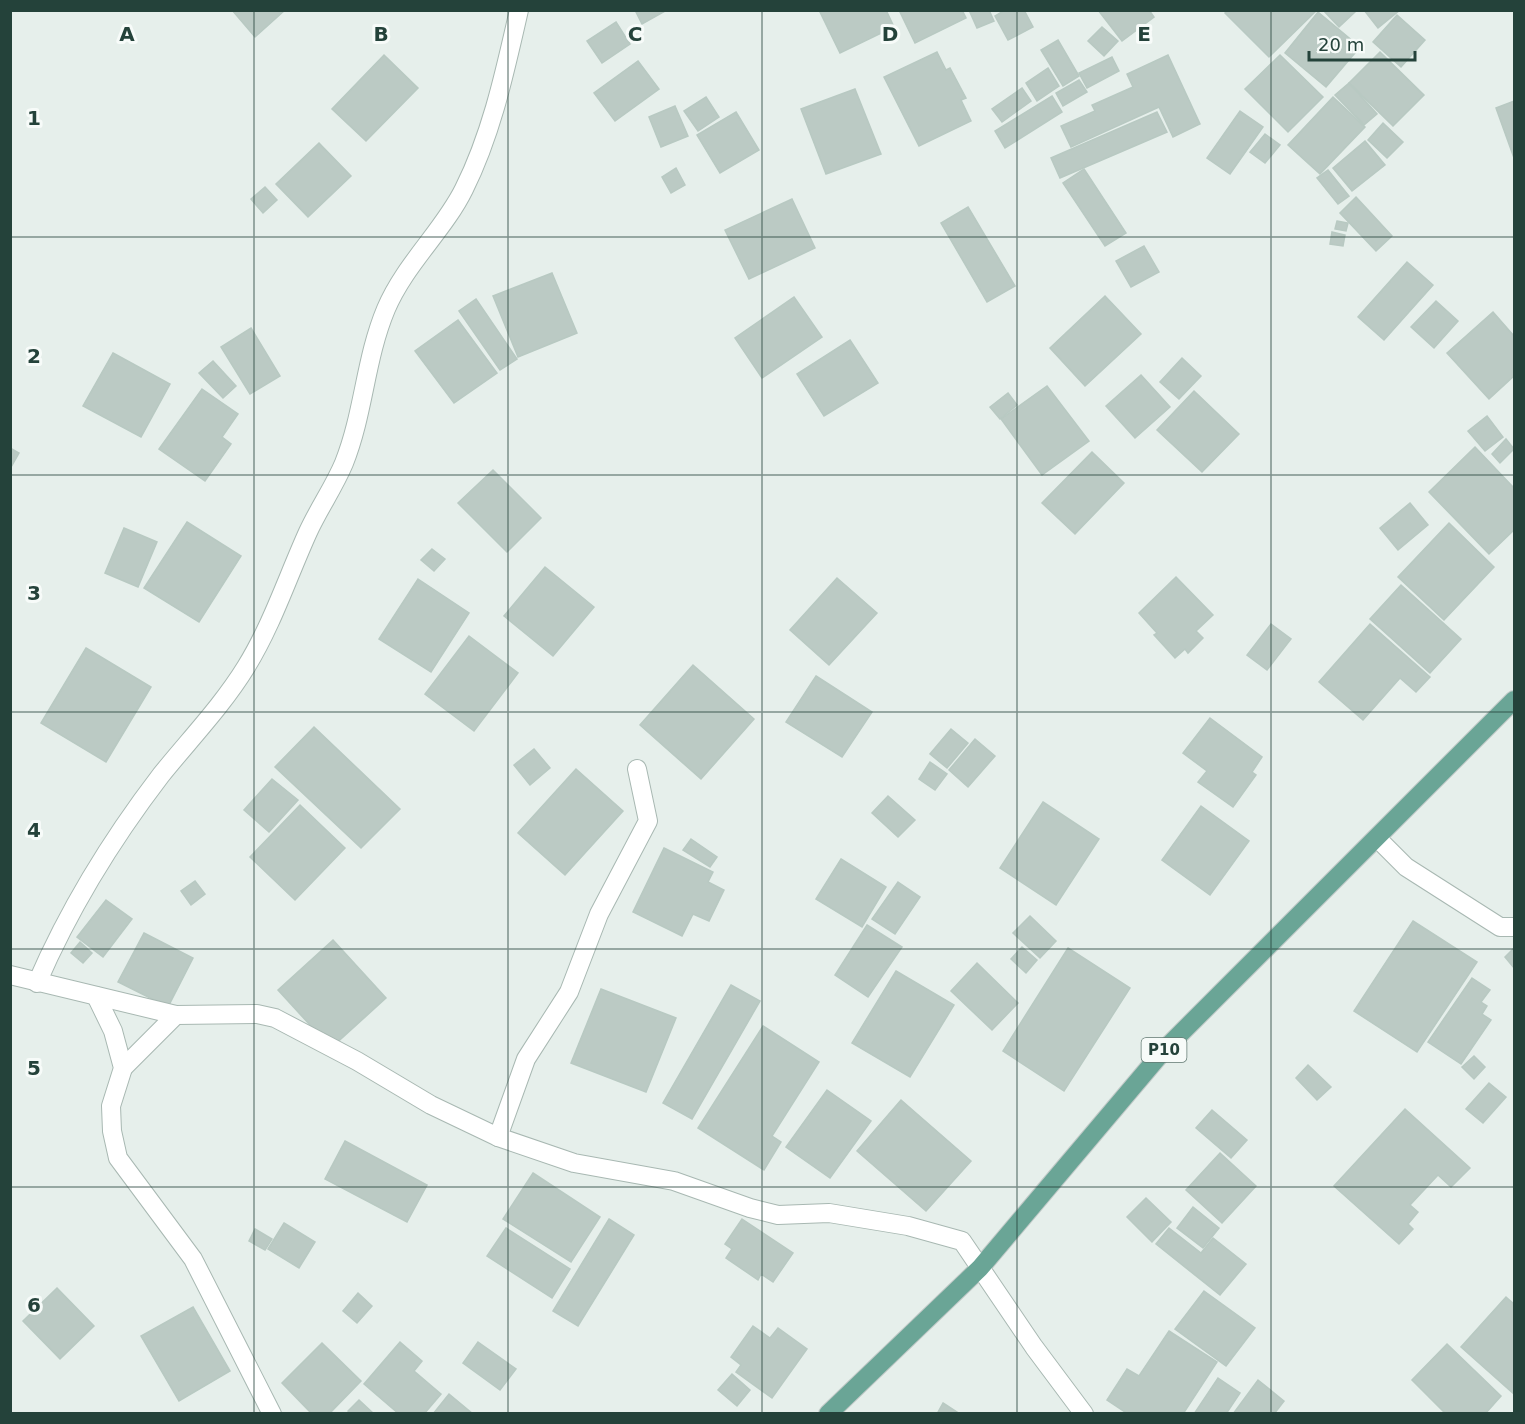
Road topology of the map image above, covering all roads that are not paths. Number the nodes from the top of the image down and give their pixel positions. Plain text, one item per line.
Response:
1 (519, 10) edge
2 (1515, 700) edge
3 (637, 769) dead end
4 (1378, 839) junction
5 (1515, 927) edge
6 (10, 975) edge
7 (37, 983) junction
8 (96, 996) junction
9 (176, 1015) junction
10 (123, 1068) junction
11 (498, 1137) junction
12 (980, 1268) junction
13 (272, 1413) edge
14 (828, 1413) edge
15 (1084, 1413) edge

1 - 7 street
2 - 4 main road, P10
3 - 11 street
4 - 5 street
4 - 12 main road, P10
6 - 7 street
7 - 8 street
8 - 9 street
8 - 10 street
9 - 10 street
9 - 11 street
10 - 13 street
11 - 12 street
12 - 14 main road, P10
12 - 15 street

